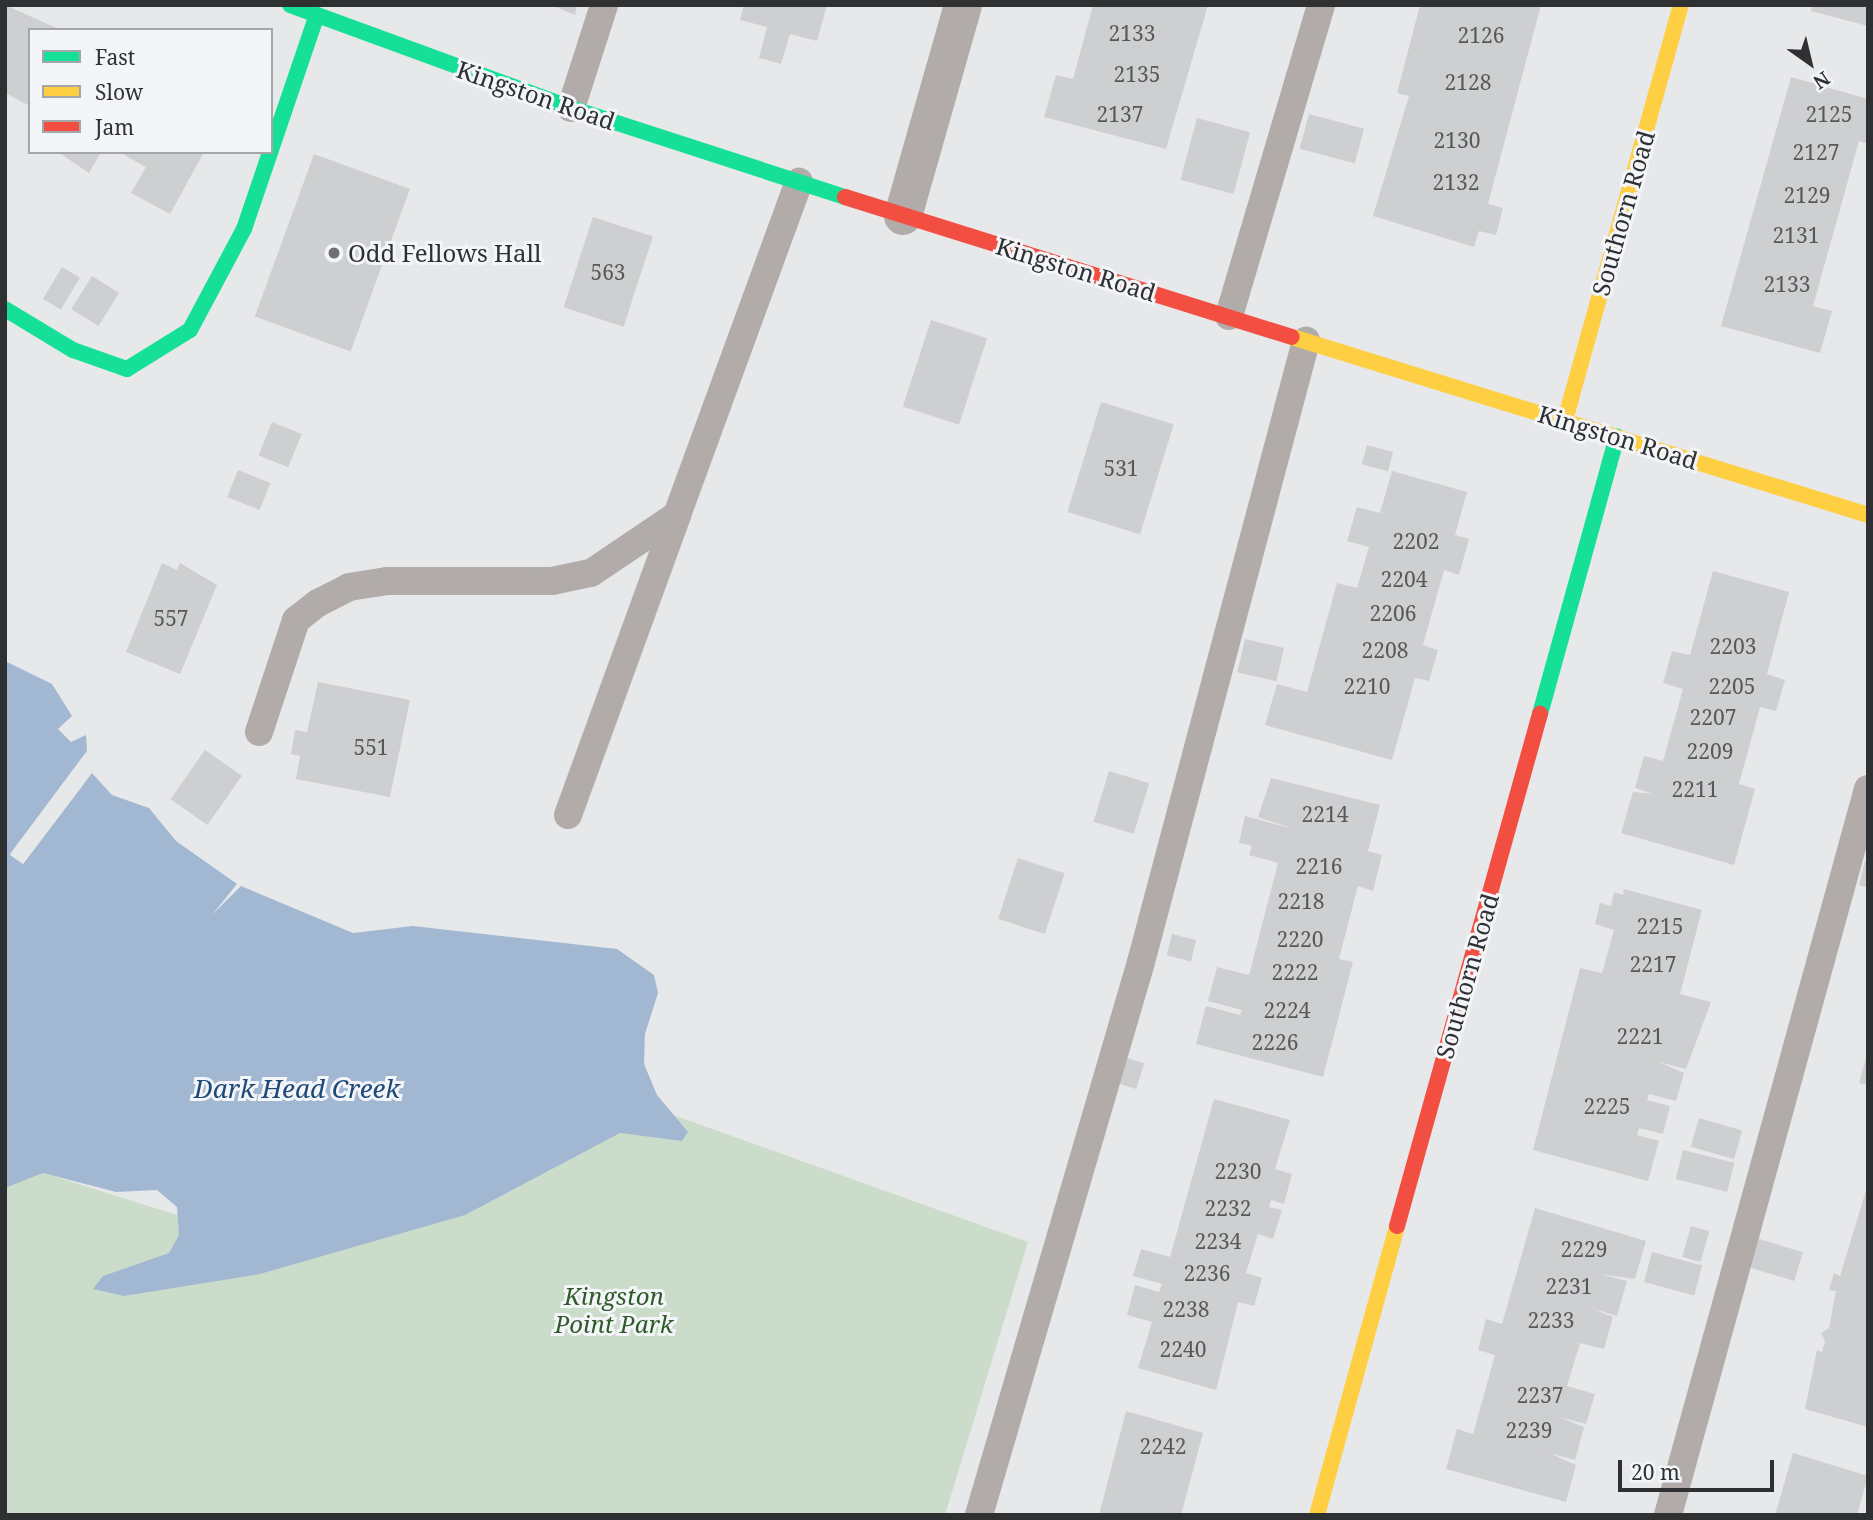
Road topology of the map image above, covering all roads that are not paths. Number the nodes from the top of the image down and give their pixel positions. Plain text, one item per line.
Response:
1 (290, 5) edge
2 (604, 5) edge
3 (963, 5) edge
4 (1321, 5) edge
5 (1681, 5) edge
6 (317, 18) junction
7 (571, 108) junction
8 (273, 145) edge
9 (270, 154) edge
10 (799, 181) junction
11 (903, 216) junction
12 (5, 309) edge
13 (1229, 316) junction
14 (1306, 341) junction
15 (1565, 420) junction
16 (1617, 437) junction
17 (1868, 515) edge
18 (677, 516) junction
19 (259, 732) dead end
20 (1868, 789) edge
21 (568, 815) dead end
22 (979, 1515) edge
23 (1317, 1515) edge
24 (1668, 1515) edge

1 - 6 street, Kingston Road
2 - 7 lane
3 - 11 street
4 - 13 lane
5 - 15 street, Southorn Road
6 - 7 street, Kingston Road
6 - 8 street
7 - 10 street, Kingston Road
9 - 12 street
10 - 11 street, Kingston Road
10 - 18 lane
11 - 13 street, Kingston Road
13 - 14 street, Kingston Road
14 - 15 street, Kingston Road
14 - 22 lane
15 - 16 street, Kingston Road
16 - 17 street, Kingston Road
16 - 23 street, Southorn Road
18 - 19 lane
18 - 21 lane
20 - 24 lane

